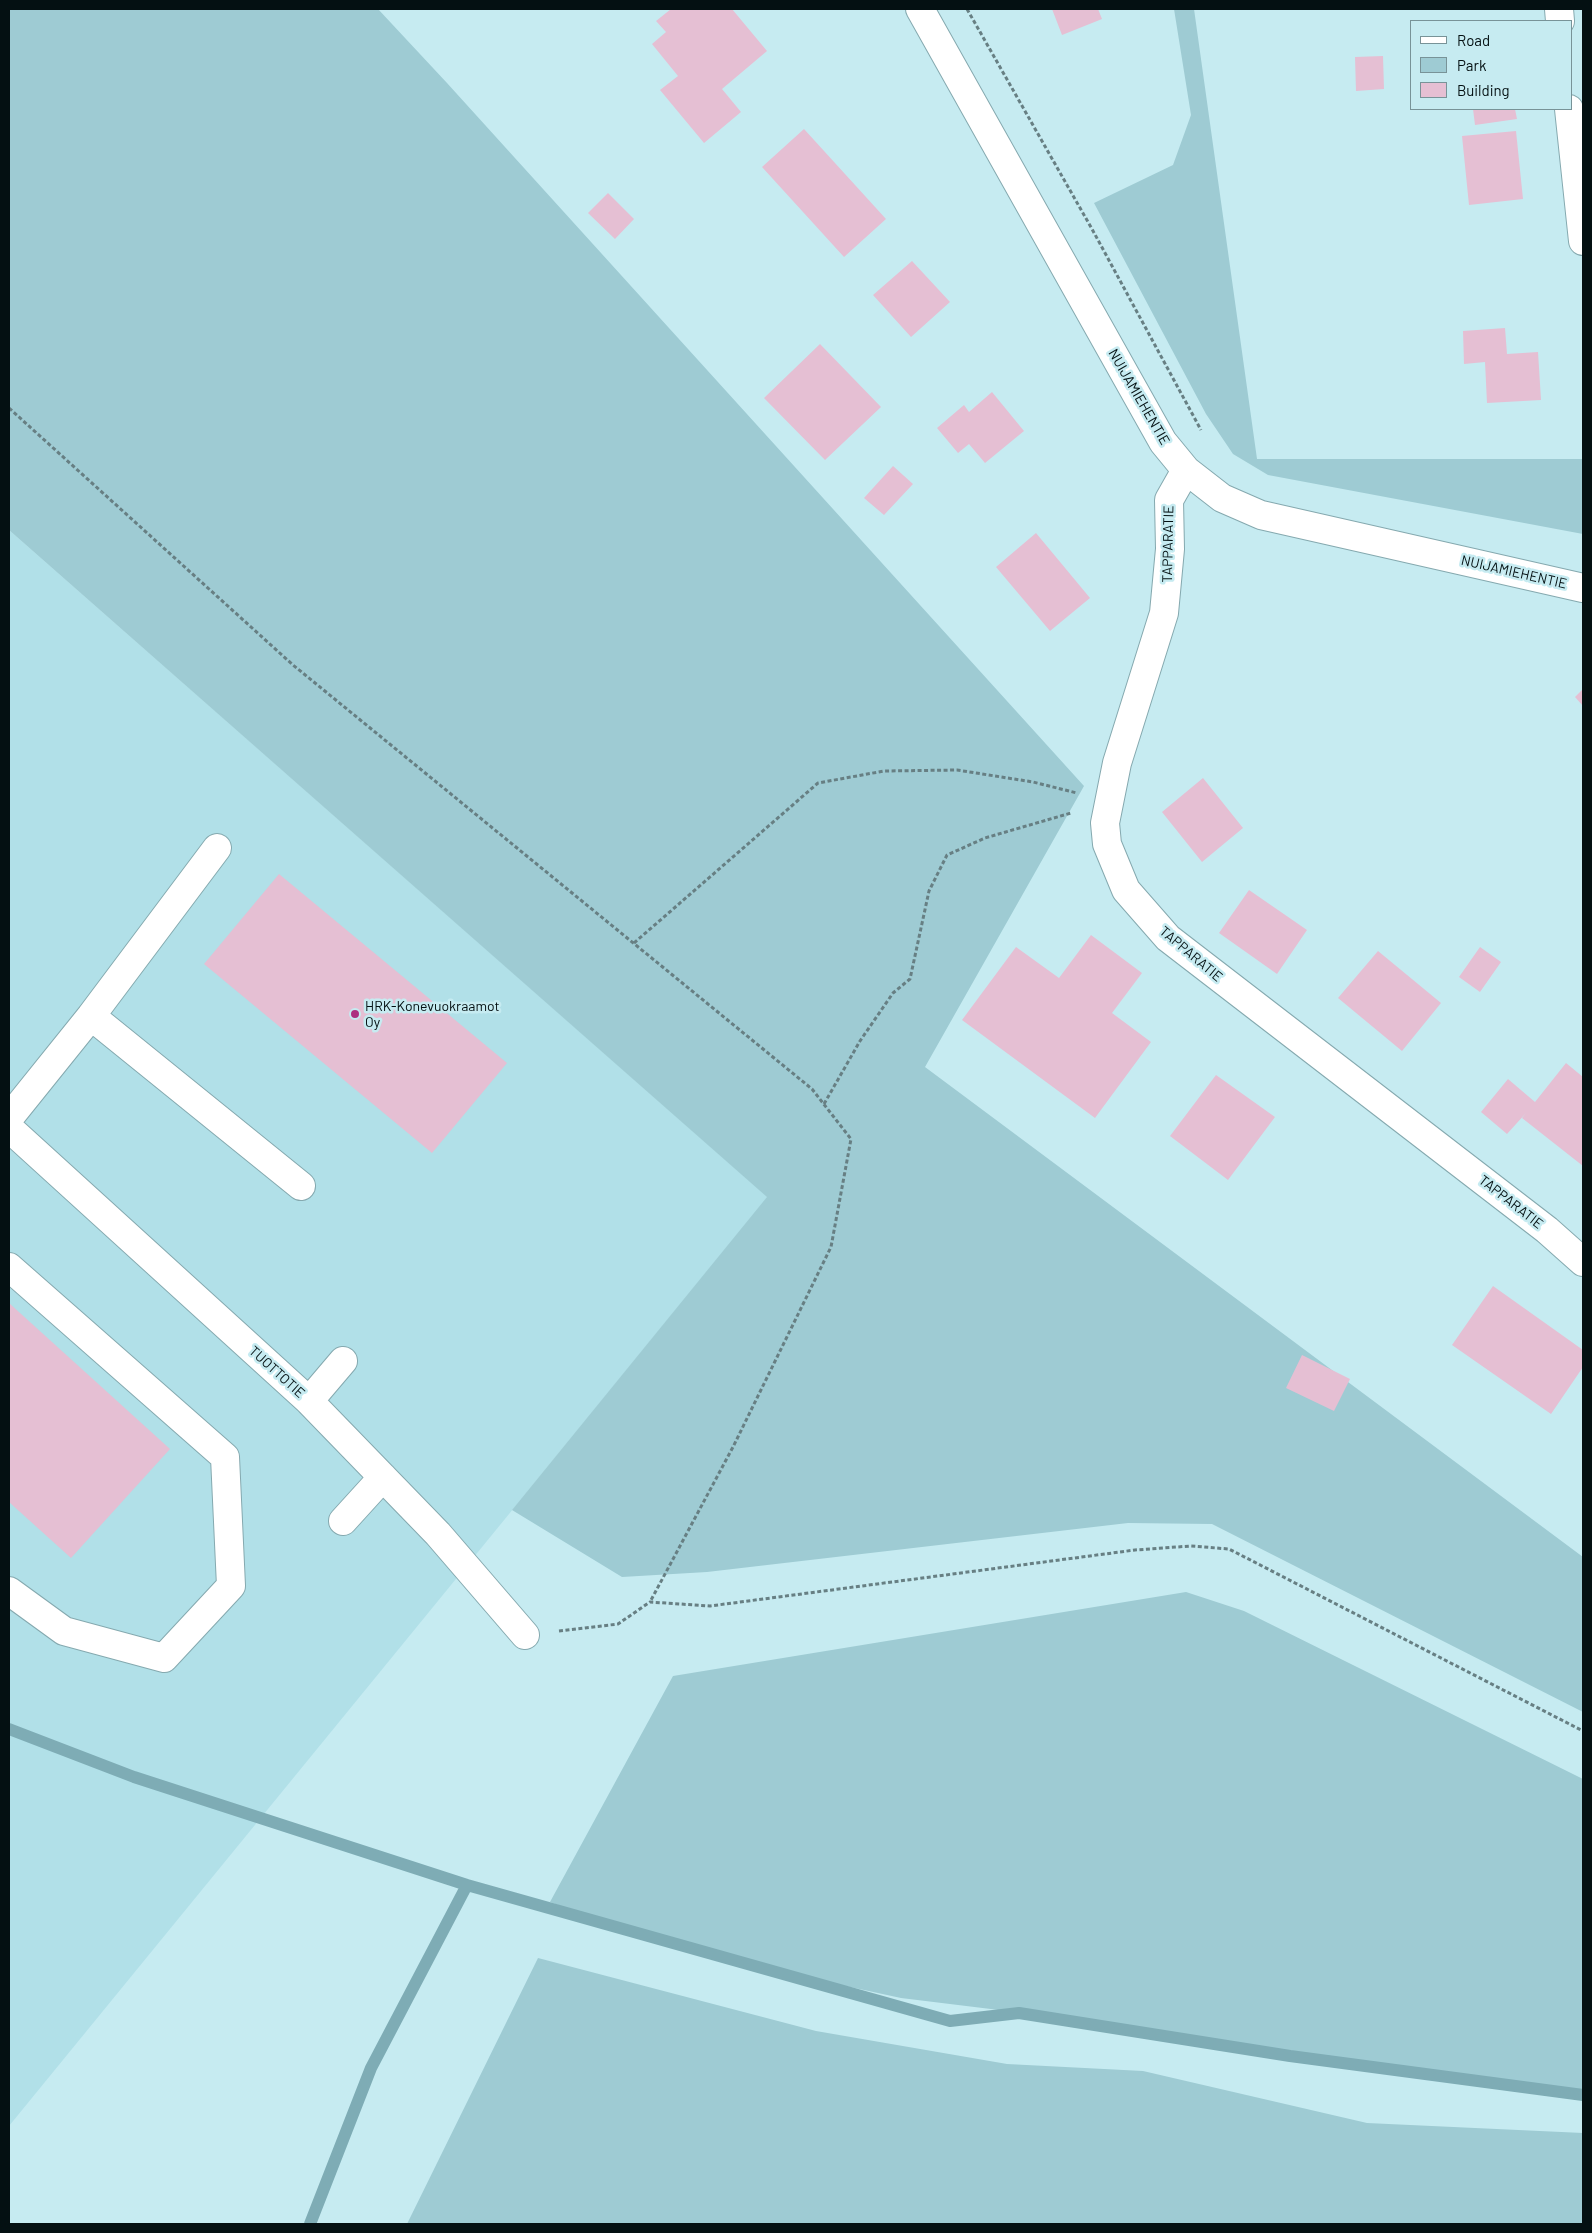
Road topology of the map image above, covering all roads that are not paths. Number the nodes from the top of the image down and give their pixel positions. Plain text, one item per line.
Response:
1 (920, 9) edge
2 (1569, 110) edge
3 (1583, 240) edge
4 (1186, 470) junction
5 (1583, 588) edge
6 (217, 848) dead end
7 (91, 1016) junction
8 (9, 1118) edge
9 (9, 1128) edge
10 (301, 1186) dead end
11 (1583, 1262) edge
12 (9, 1267) edge
13 (343, 1362) dead end
14 (308, 1401) junction
15 (383, 1477) junction
16 (343, 1521) dead end
17 (9, 1592) edge
18 (525, 1635) road end

1 - 4 street, NUIJAMIEHENTIE
2 - 3 street
4 - 5 street, NUIJAMIEHENTIE
4 - 11 street, TAPPARATIE
6 - 7 street
7 - 8 street
7 - 10 street
9 - 14 street, TUOTTOTIE
12 - 17 street
13 - 14 street
14 - 15 street, TUOTTOTIE
15 - 16 street
15 - 18 street, TUOTTOTIE

